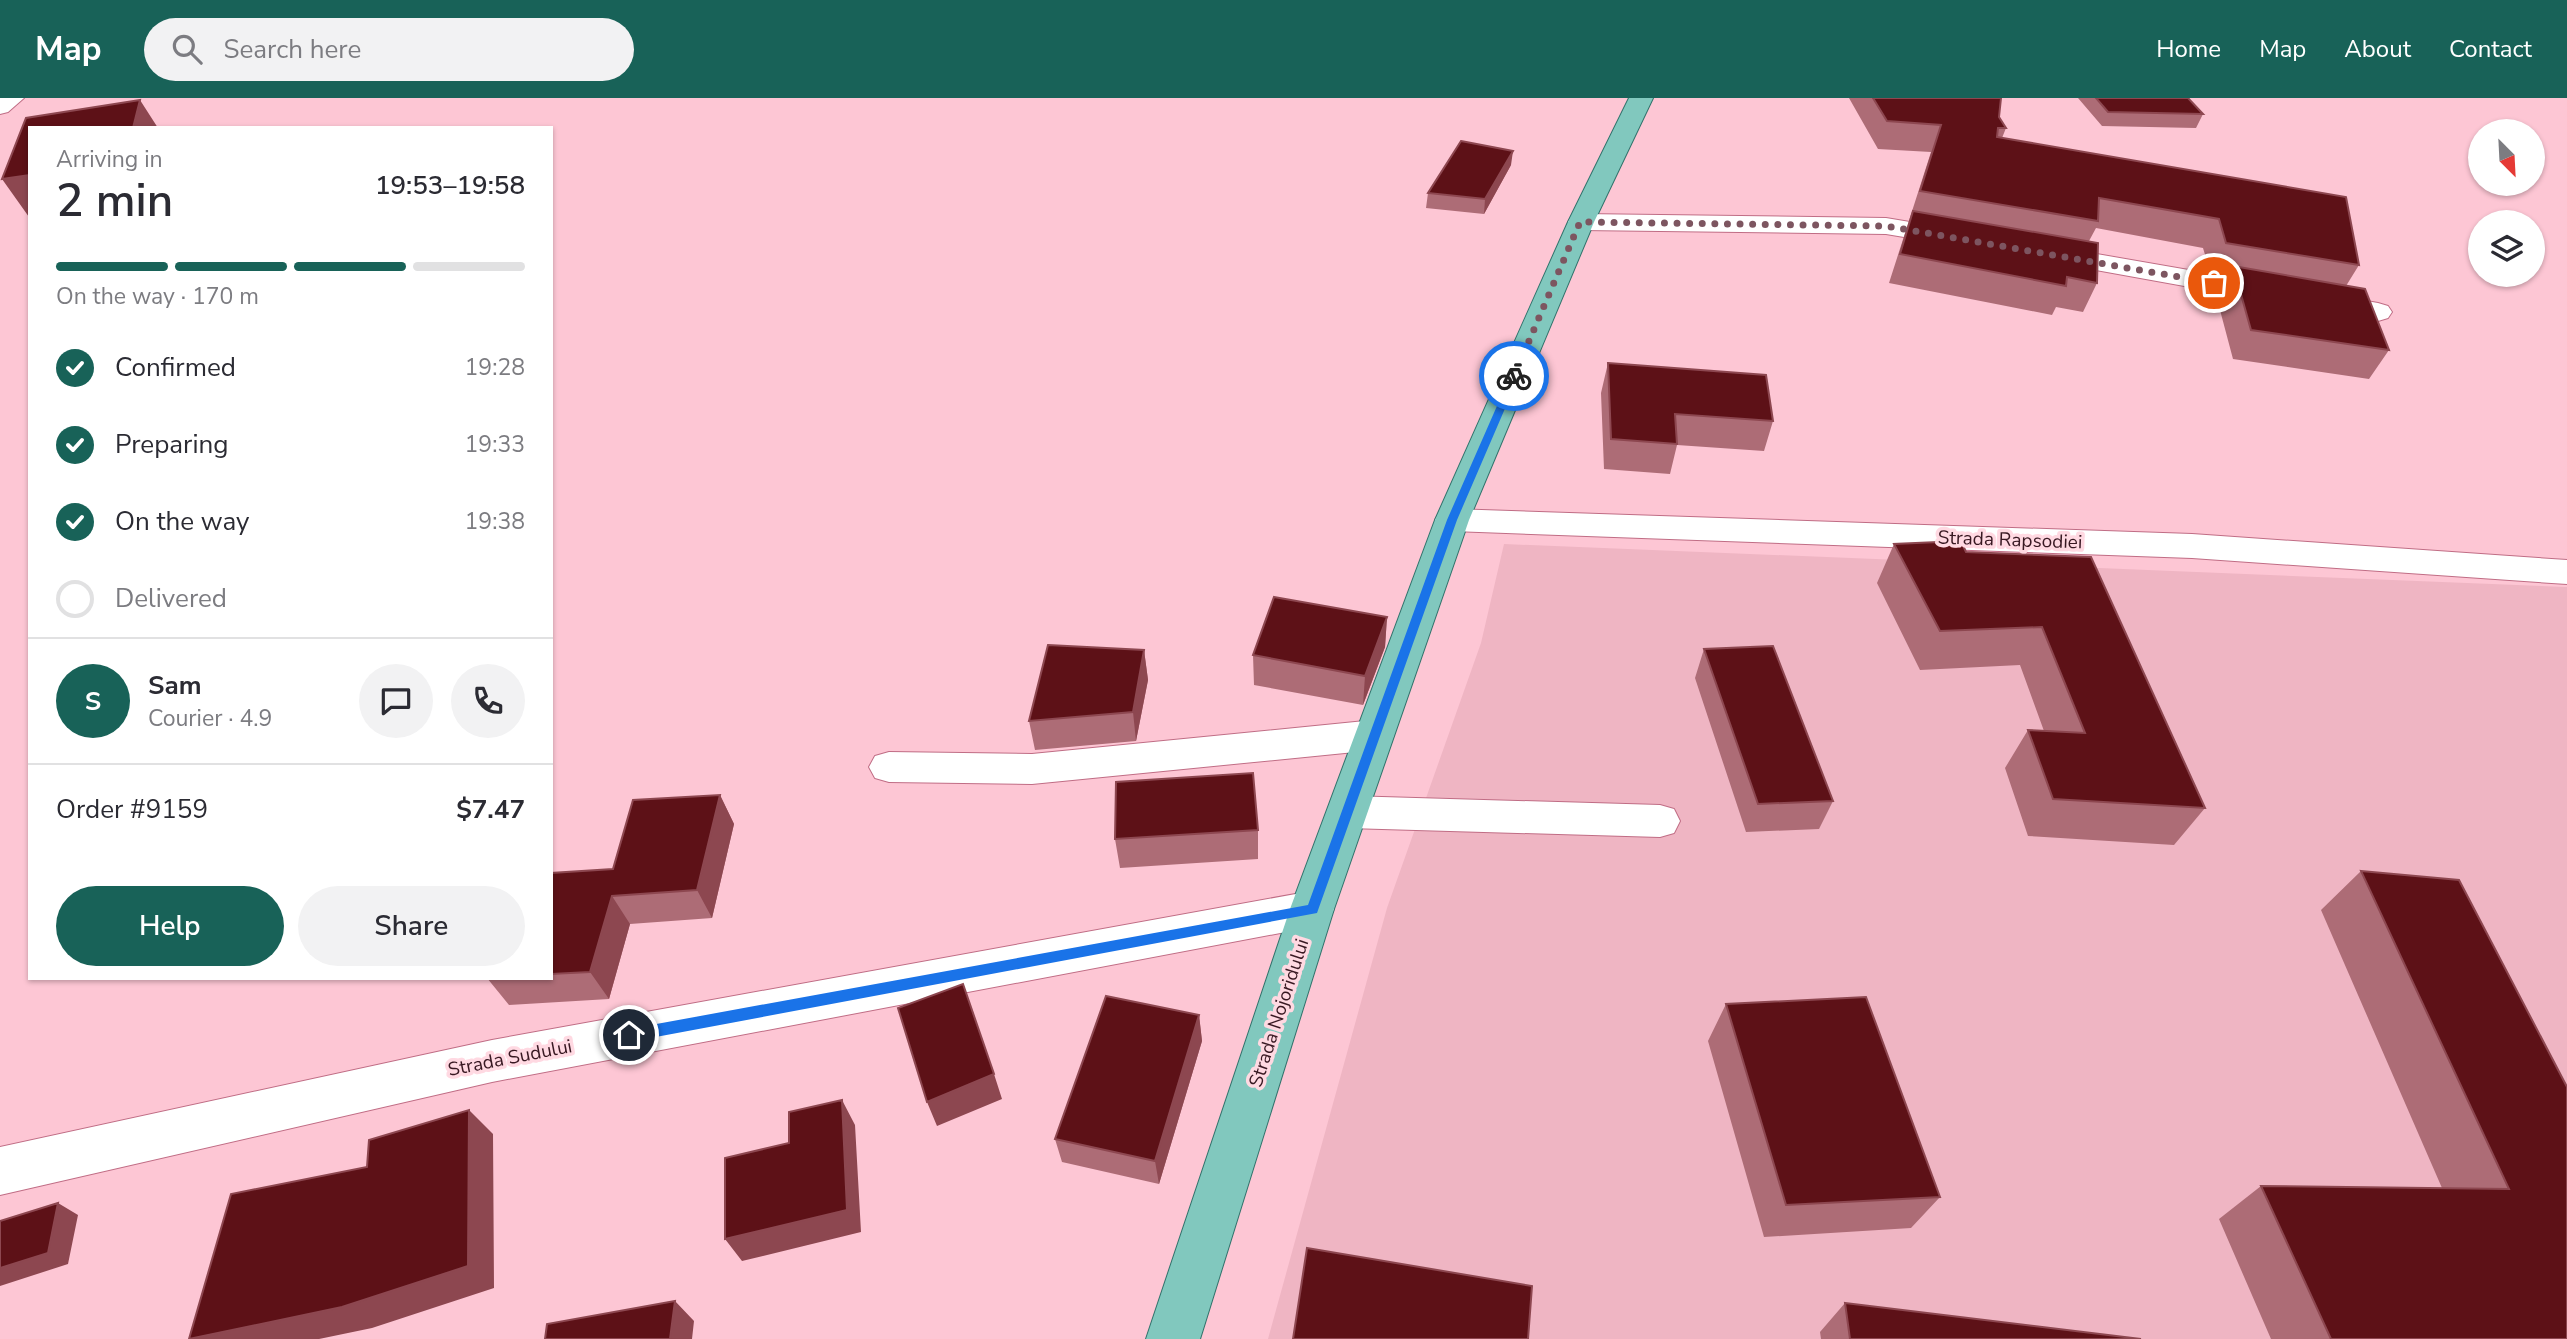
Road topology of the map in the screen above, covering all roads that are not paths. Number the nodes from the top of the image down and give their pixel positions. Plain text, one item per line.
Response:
1 (1641, 98) edge
2 (1580, 222) junction
3 (1982, 242) edge
4 (2023, 250) edge
5 (2378, 312) dead end
6 (1452, 520) junction
7 (2567, 572) edge
8 (1375, 735) junction
9 (889, 767) dead end
10 (1348, 812) junction
11 (1660, 821) dead end
12 (1312, 909) junction
13 (0, 1171) edge
14 (1172, 1339) edge

1 - 2 main road, Strada Nojoridului
2 - 3 street
2 - 6 main road, Strada Nojoridului
4 - 5 street
6 - 7 street, Strada Rapsodiei
6 - 8 main road, Strada Nojoridului
8 - 9 street
8 - 10 main road, Strada Nojoridului
10 - 11 street
10 - 12 main road, Strada Nojoridului
12 - 13 street, Strada Sudului
12 - 14 main road, Strada Nojoridului

